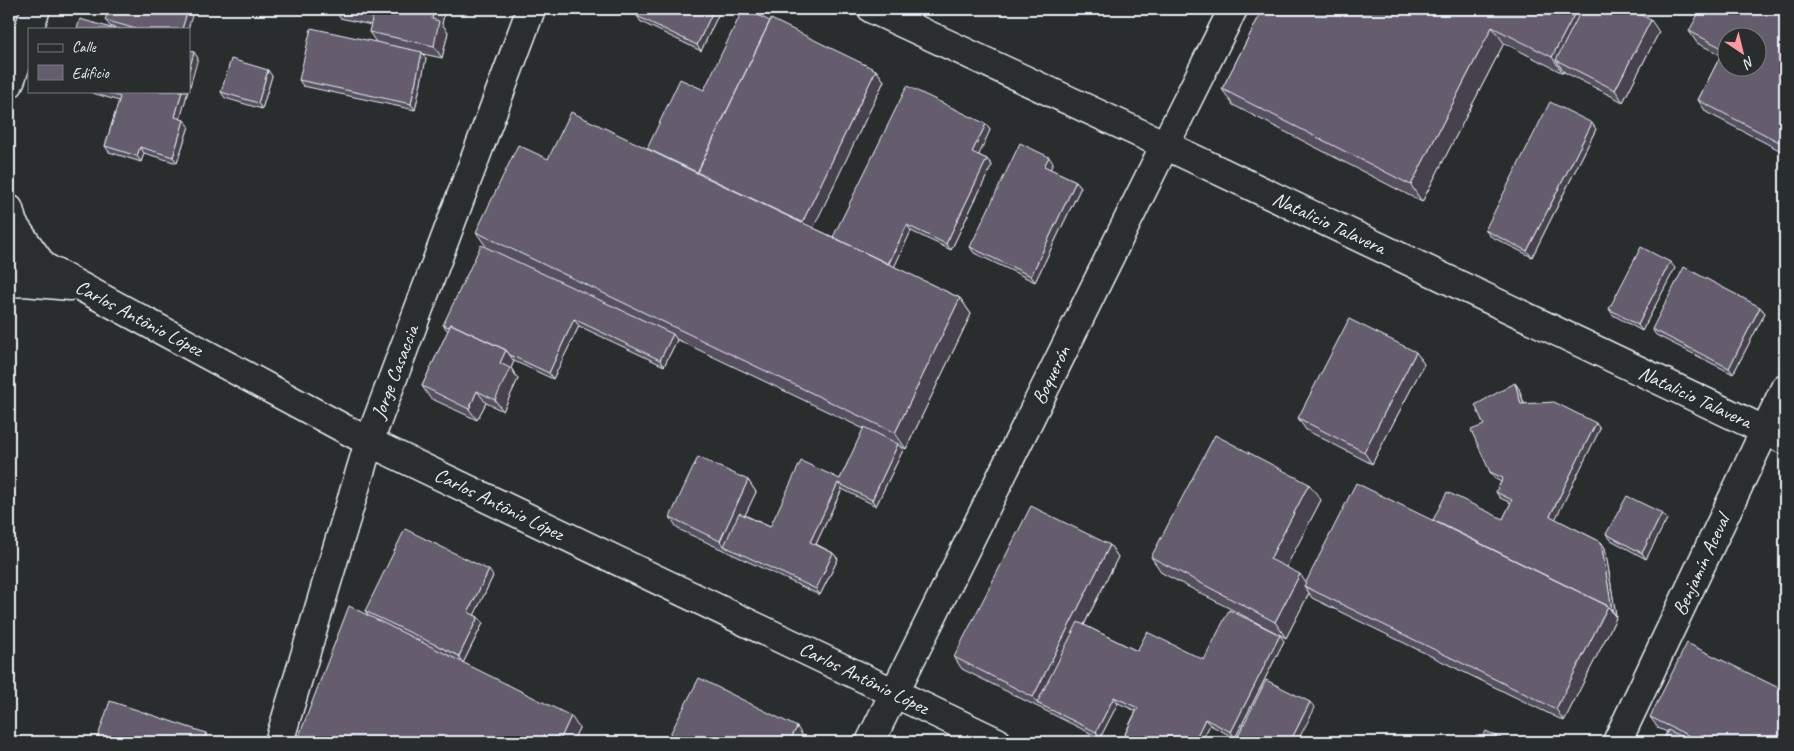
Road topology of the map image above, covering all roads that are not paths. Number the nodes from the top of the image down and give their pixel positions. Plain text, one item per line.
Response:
1 (36, 9) edge
2 (532, 9) edge
3 (872, 9) edge
4 (1233, 9) edge
5 (29, 28) edge
6 (28, 31) edge
7 (9, 84) edge
8 (1164, 145) junction
9 (9, 209) edge
10 (9, 248) edge
11 (43, 267) junction
12 (9, 283) edge
13 (83, 288) junction
14 (1785, 388) edge
15 (1775, 435) edge
16 (369, 442) junction
17 (895, 693) junction
18 (278, 742) edge
19 (870, 742) edge
20 (997, 742) edge
21 (1617, 742) edge

1 - 5 street
2 - 16 street, Jorge Casaccia
3 - 8 street, Natalicio Talavera
4 - 8 street, Boquerón
6 - 7 street
8 - 15 street, Natalicio Talavera
8 - 17 street, Boquerón
9 - 11 street
10 - 11 street, Carlos Antônio López
11 - 13 street, Carlos Antônio López
12 - 13 street
13 - 16 street, Carlos Antônio López
14 - 15 street, Benjamín Aceval
15 - 21 street, Benjamín Aceval
16 - 17 street, Carlos Antônio López
16 - 18 street, Jorge Casaccia
17 - 19 street, Boquerón
17 - 20 street, Carlos Antônio López

